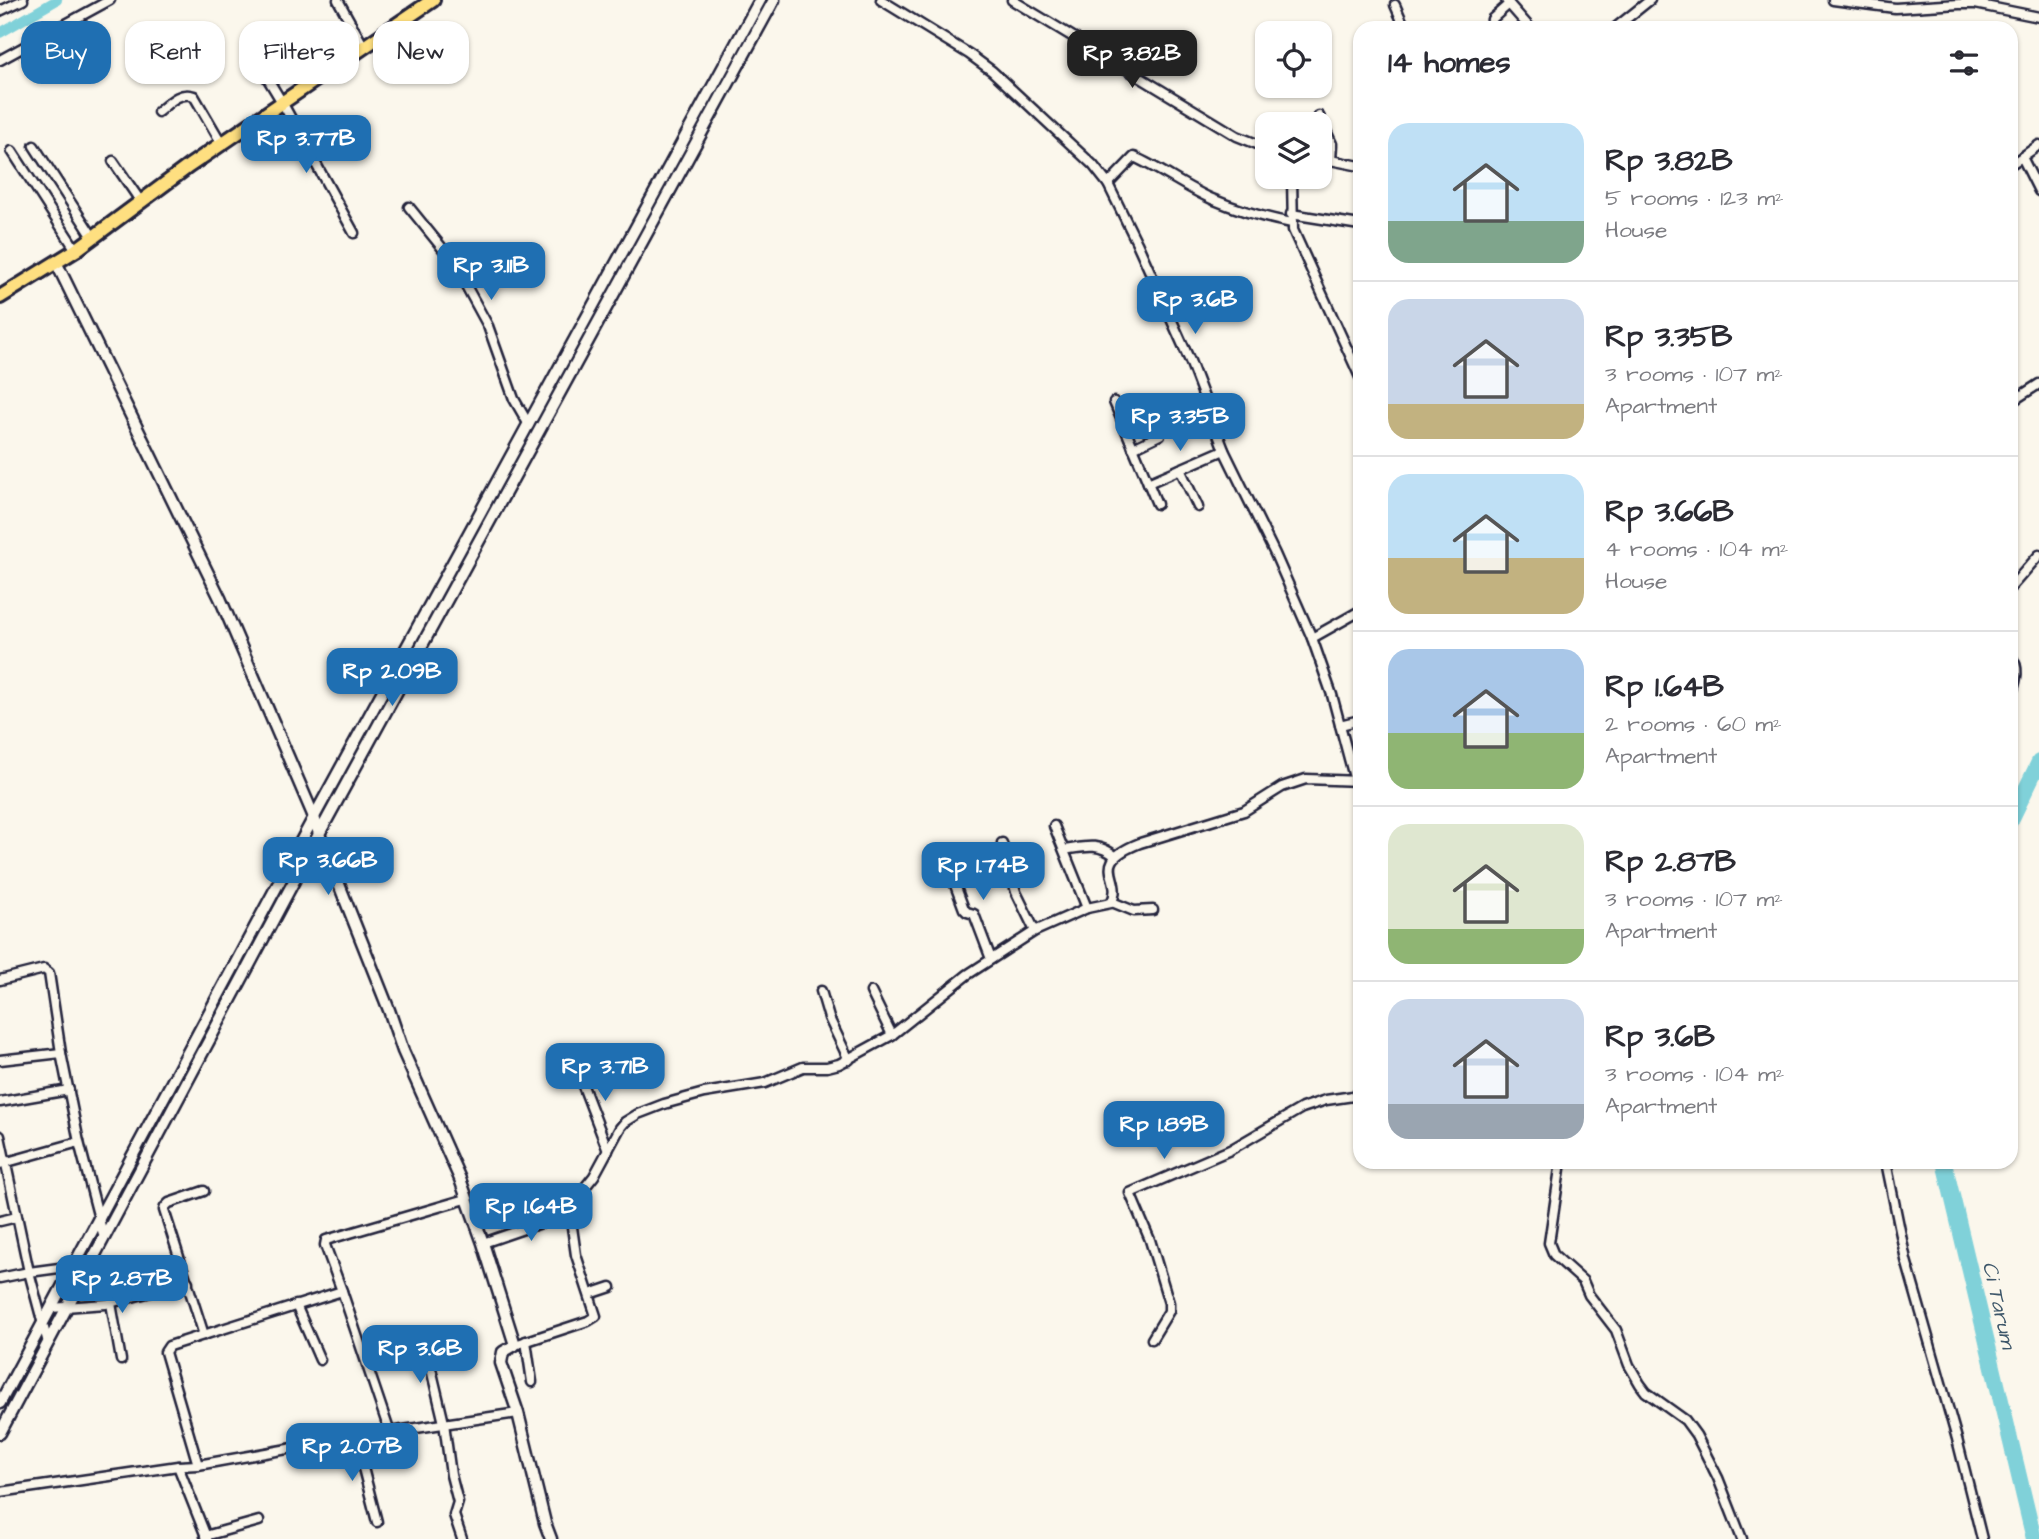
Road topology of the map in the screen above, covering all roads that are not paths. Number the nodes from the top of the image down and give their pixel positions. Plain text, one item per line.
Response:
1 (23, 0) edge
2 (110, 0) edge
3 (338, 0) edge
4 (433, 0) edge
5 (760, 0) edge
6 (774, 0) edge
7 (881, 0) edge
8 (1012, 0) edge
9 (1650, 0) edge
10 (1833, 0) edge
11 (1508, 2) edge
12 (1637, 4) edge
13 (1395, 5) dead end
14 (0, 11) edge
15 (2039, 17) edge
16 (1402, 21) edge
17 (1492, 21) edge
18 (1524, 21) edge
19 (1623, 21) edge
20 (364, 47) junction
21 (0, 60) edge
22 (271, 84) edge
23 (283, 104) junction
24 (158, 112) dead end
25 (1255, 143) edge
26 (222, 144) junction
27 (2039, 145) edge
28 (34, 146) dead end
29 (12, 151) dead end
30 (2022, 157) junction
31 (1332, 160) edge
32 (2018, 160) edge
33 (113, 161) dead end
34 (1353, 165) edge
35 (1108, 184) junction
36 (1292, 189) edge
37 (2039, 191) edge
38 (141, 202) junction
39 (409, 207) dead end
40 (1292, 219) junction
41 (1353, 224) edge
42 (354, 233) dead end
43 (93, 237) junction
44 (76, 250) junction
45 (56, 262) junction
46 (0, 297) edge
47 (1353, 362) edge
48 (2039, 384) edge
49 (2018, 398) edge
50 (1114, 402) dead end
51 (1152, 404) dead end
52 (529, 425) junction
53 (1133, 448) junction
54 (1224, 450) junction
55 (1180, 469) junction
56 (1148, 483) junction
57 (1157, 504) dead end
58 (1198, 507) dead end
59 (2039, 555) edge
60 (2018, 579) edge
61 (1353, 617) edge
62 (1312, 638) junction
63 (1353, 722) edge
64 (1340, 725) junction
65 (1353, 768) edge
66 (1353, 781) edge
67 (314, 817) junction
68 (1054, 826) dead end
69 (319, 834) junction
70 (1002, 842) dead end
71 (1064, 850) junction
72 (1115, 856) junction
73 (945, 858) dead end
74 (1112, 902) junction
75 (1087, 908) junction
76 (1153, 910) dead end
77 (1035, 931) junction
78 (991, 959) junction
79 (0, 980) edge
80 (821, 991) dead end
81 (871, 992) dead end
82 (892, 1035) junction
83 (61, 1053) junction
84 (0, 1060) edge
85 (849, 1060) junction
86 (575, 1065) dead end
87 (69, 1090) junction
88 (1353, 1096) edge
89 (0, 1102) edge
90 (0, 1136) edge
91 (79, 1142) junction
92 (608, 1151) junction
93 (3, 1163) edge
94 (1560, 1169) edge
95 (1887, 1169) edge
96 (204, 1191) dead end
97 (466, 1199) junction
98 (570, 1213) junction
99 (18, 1217) junction
100 (99, 1220) junction
101 (0, 1221) edge
102 (104, 1238) junction
103 (483, 1243) junction
104 (74, 1266) junction
105 (29, 1272) junction
106 (0, 1278) edge
107 (188, 1282) junction
108 (611, 1287) dead end
109 (342, 1292) junction
110 (590, 1294) junction
111 (111, 1303) junction
112 (296, 1305) junction
113 (51, 1308) junction
114 (66, 1308) junction
115 (42, 1325) junction
116 (204, 1335) junction
117 (424, 1339) dead end
118 (1152, 1339) dead end
119 (526, 1341) junction
120 (48, 1343) junction
121 (515, 1345) junction
122 (121, 1360) dead end
123 (320, 1360) dead end
124 (532, 1382) dead end
125 (0, 1403) edge
126 (518, 1413) junction
127 (444, 1423) junction
128 (0, 1433) edge
129 (390, 1433) junction
130 (355, 1437) junction
131 (178, 1465) junction
132 (198, 1465) junction
133 (0, 1492) edge
134 (260, 1521) dead end
135 (377, 1522) dead end
136 (206, 1537) edge
137 (462, 1539) edge
138 (551, 1539) edge
139 (1742, 1539) edge
140 (1982, 1539) edge

1 - 14 street
2 - 21 street
3 - 20 street
4 - 20 main road
5 - 52 street
6 - 69 street
7 - 35 street
8 - 25 street
9 - 12 street
10 - 15 street
11 - 17 street
11 - 18 street
12 - 19 street
13 - 16 street
20 - 23 main road
22 - 23 street
23 - 26 main road
23 - 42 street
24 - 26 street
26 - 38 main road
27 - 30 street
28 - 43 street
29 - 44 street
30 - 32 street
30 - 37 street
31 - 34 street
33 - 38 street
35 - 40 street
35 - 54 street
36 - 40 street
38 - 43 main road
39 - 52 street
40 - 41 street
40 - 47 street
43 - 44 main road
44 - 45 main road
45 - 46 main road
45 - 67 street
48 - 49 street
50 - 53 street
51 - 53 street
52 - 67 street
53 - 56 street
54 - 55 street
54 - 62 street
55 - 56 street
55 - 58 street
56 - 57 street
59 - 60 street
61 - 62 street
62 - 64 street
63 - 64 street
64 - 65 street
66 - 72 street
67 - 69 street
67 - 100 street
68 - 71 street
69 - 97 street
69 - 102 street
70 - 77 street
71 - 72 street
71 - 75 street
72 - 74 street
73 - 78 street
74 - 75 street
74 - 76 street
75 - 77 street
77 - 78 street
78 - 82 street
79 - 83 street
80 - 85 street
81 - 82 street
82 - 85 street
83 - 84 street
83 - 87 street
85 - 92 street
86 - 92 street
87 - 89 street
87 - 91 street
88 - 118 street
90 - 93 street
91 - 93 street
91 - 100 street
92 - 98 street
93 - 99 street
94 - 139 street
95 - 140 street
96 - 107 street
97 - 103 street
97 - 109 street
98 - 103 street
98 - 110 street
99 - 101 street
99 - 105 street
100 - 102 street
100 - 104 street
102 - 114 street
103 - 121 street
104 - 105 street
104 - 113 street
105 - 106 street
105 - 115 street
107 - 111 street
107 - 116 street
108 - 110 street
109 - 112 street
109 - 129 street
110 - 119 street
111 - 114 street
111 - 122 street
112 - 116 street
112 - 123 street
113 - 114 street
113 - 115 street
114 - 120 street
115 - 120 street
115 - 125 street
116 - 132 street
117 - 127 street
119 - 121 street
119 - 124 street
120 - 128 street
121 - 126 street
126 - 127 street
126 - 138 street
127 - 129 street
127 - 137 street
129 - 130 street
130 - 132 street
130 - 135 street
131 - 132 street
131 - 133 street
131 - 136 street
134 - 136 street

